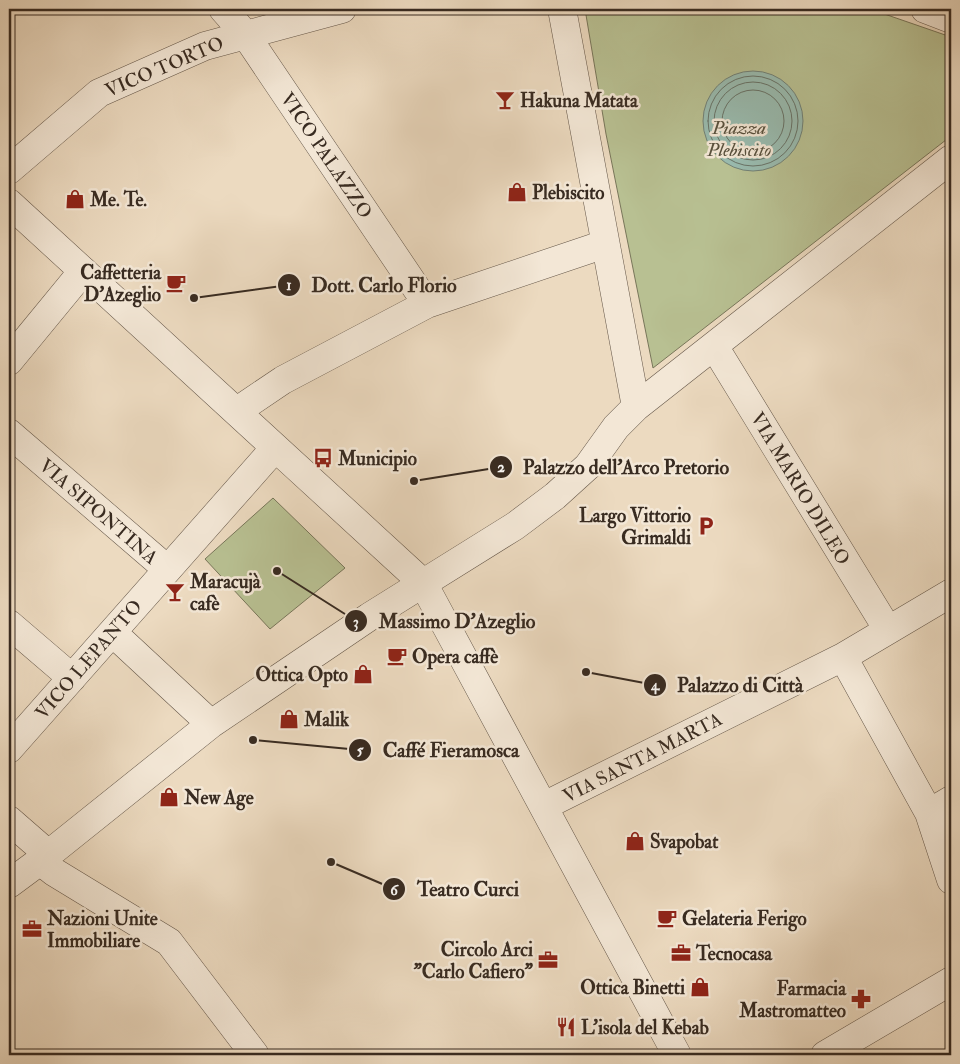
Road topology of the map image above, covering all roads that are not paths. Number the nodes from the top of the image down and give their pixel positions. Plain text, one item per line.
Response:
1 (223, 9) edge
2 (342, 9) edge
3 (562, 9) edge
4 (925, 9) edge
5 (951, 19) edge
6 (246, 34) junction
7 (951, 159) edge
8 (9, 170) edge
9 (9, 203) edge
10 (605, 244) junction
11 (83, 272) junction
12 (427, 304) junction
13 (714, 346) junction
14 (9, 361) edge
15 (636, 407) junction
16 (237, 411) junction
17 (9, 433) edge
18 (275, 448) junction
19 (167, 569) junction
20 (423, 582) junction
21 (951, 594) edge
22 (9, 624) edge
23 (888, 630) junction
24 (113, 633) junction
25 (843, 657) junction
26 (72, 678) junction
27 (211, 724) junction
28 (9, 749) edge
29 (544, 806) junction
30 (940, 807) edge
31 (9, 820) edge
32 (44, 858) junction
33 (951, 880) edge
34 (9, 884) edge
35 (951, 982) edge
36 (255, 1055) edge
37 (677, 1055) edge
38 (825, 1055) edge

1 - 6 street, VICO PALAZZO
2 - 6 street, VICO TORTO
3 - 10 street
4 - 5 street
6 - 8 street, VICO TORTO
6 - 12 street, VICO PALAZZO
7 - 13 street
9 - 11 street
10 - 12 street
10 - 15 street
11 - 14 street
11 - 16 street
12 - 16 street
13 - 15 street
13 - 23 street, VIA MARIO DILEO
15 - 20 street
16 - 18 street
17 - 19 street, VIA SIPONTINA
18 - 19 street, VICO LEPANTO
18 - 20 street
19 - 24 street, VICO LEPANTO
20 - 27 street
20 - 29 street
21 - 23 street, VIA SANTA MARTA
22 - 26 street
23 - 25 street, VIA SANTA MARTA
24 - 26 street, VICO LEPANTO
24 - 27 street
25 - 29 street, VIA SANTA MARTA
25 - 30 street
26 - 28 street, VICO LEPANTO
27 - 32 street
29 - 37 street
30 - 33 street
31 - 32 street
32 - 34 street
32 - 36 street
35 - 38 street

